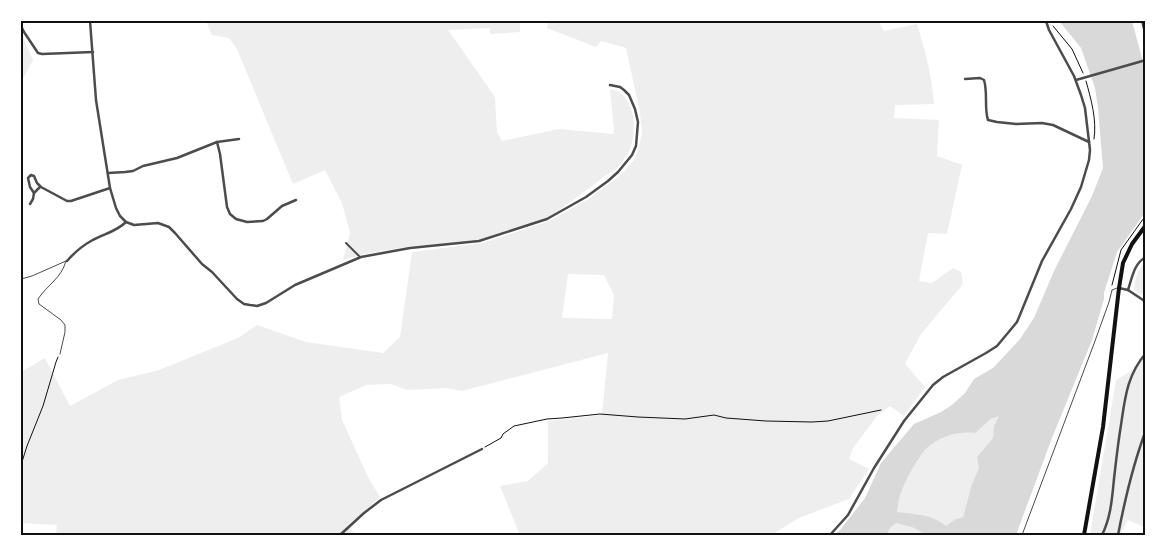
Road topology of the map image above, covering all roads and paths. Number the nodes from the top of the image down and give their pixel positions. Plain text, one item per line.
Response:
1 (90, 21) edge
2 (1046, 21) edge
3 (1142, 21) edge
4 (21, 26) edge
5 (1146, 36) edge
6 (94, 52) junction
7 (1146, 60) edge
8 (965, 79) dead end
9 (1076, 80) junction
10 (610, 85) dead end
11 (239, 139) dead end
12 (217, 142) junction
13 (1089, 142) junction
14 (108, 173) junction
15 (40, 187) junction
16 (110, 188) junction
17 (34, 193) junction
18 (296, 200) dead end
19 (30, 204) dead end
20 (1146, 215) edge
21 (126, 222) junction
22 (1146, 224) edge
23 (346, 243) dead end
24 (361, 257) junction
25 (1146, 257) edge
26 (66, 261) junction
27 (21, 280) edge
28 (1119, 288) junction
29 (1112, 290) junction
30 (1128, 290) junction
31 (1146, 302) edge
32 (1146, 353) edge
33 (60, 354) joint
34 (881, 410) dead end
35 (1146, 430) edge
36 (482, 449) joint
37 (21, 465) edge
38 (340, 535) edge
39 (830, 535) edge
40 (1022, 535) edge
41 (1084, 535) edge
42 (1102, 535) edge
43 (1118, 535) edge

1 - 6 street
2 - 9 street
3 - 5 street
4 - 6 street
6 - 14 street
7 - 9 street
8 - 13 street
9 - 13 street
10 - 24 street
11 - 12 street
12 - 14 street
12 - 18 street
13 - 39 street
14 - 16 street
15 - 16 street
15 - 17 street
15 - 17 street
16 - 21 street
17 - 19 street
20 - 29 path
21 - 24 street
21 - 26 street
22 - 28 main road
23 - 24 street
25 - 30 street
26 - 27 lane
26 - 33 lane
28 - 29 lane
28 - 30 street
28 - 41 main road
29 - 40 lane
30 - 31 street
32 - 42 street
33 - 37 path
34 - 36 path
35 - 43 street
36 - 38 street

